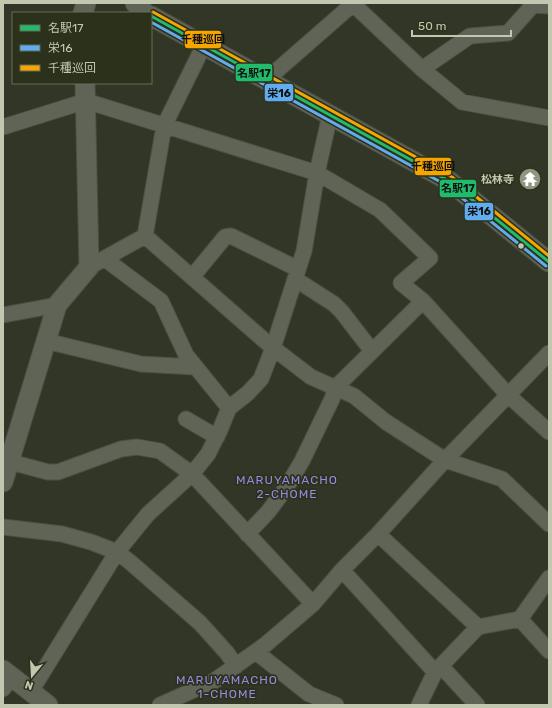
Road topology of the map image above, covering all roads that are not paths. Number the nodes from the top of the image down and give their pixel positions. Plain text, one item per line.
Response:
1 (135, 3) edge
2 (353, 3) edge
3 (541, 5) edge
4 (144, 12) edge
5 (152, 17) edge
6 (204, 45) junction
7 (422, 69) junction
8 (266, 80) junction
9 (85, 92) edge
10 (330, 115) junction
11 (549, 118) edge
12 (164, 126) junction
13 (3, 128) edge
14 (317, 173) junction
15 (145, 236) junction
16 (549, 262) edge
17 (97, 263) junction
18 (296, 274) junction
19 (192, 277) junction
20 (423, 301) junction
21 (57, 304) junction
22 (3, 315) edge
23 (46, 341) junction
24 (273, 348) junction
25 (372, 352) junction
26 (546, 361) edge
27 (195, 368) junction
28 (336, 388) junction
29 (508, 395) junction
30 (229, 408) junction
31 (186, 419) dead end
32 (549, 432) edge
33 (217, 437) junction
34 (445, 460) junction
35 (6, 461) edge
36 (192, 474) junction
37 (3, 482) edge
38 (549, 524) edge
39 (3, 527) edge
40 (247, 534) junction
41 (378, 534) junction
42 (117, 552) junction
43 (342, 570) junction
44 (549, 578) edge
45 (313, 604) junction
46 (520, 619) junction
47 (478, 627) junction
48 (549, 651) edge
49 (256, 652) junction
50 (236, 666) junction
51 (438, 669) junction
52 (6, 678) edge
53 (31, 691) junction
54 (48, 705) edge
55 (160, 705) edge
56 (336, 705) edge
57 (419, 705) edge
58 (477, 705) edge

1 - 4 street
2 - 7 street
2 - 8 street
3 - 7 street
5 - 6 street
6 - 8 street
6 - 12 street
7 - 11 street
8 - 10 street
9 - 12 street
9 - 13 street
9 - 17 street
10 - 14 street
10 - 16 street
12 - 14 street
12 - 15 street
14 - 18 street
14 - 20 street
15 - 17 street
15 - 19 street
17 - 21 street
17 - 27 street
18 - 19 street
18 - 24 street
18 - 25 street
19 - 24 street
20 - 25 street
20 - 29 street
21 - 22 street
21 - 23 street
23 - 27 street
23 - 35 street
24 - 28 street
24 - 30 street
25 - 28 street
26 - 29 street
27 - 30 street
28 - 34 street
28 - 40 street
29 - 32 street
29 - 34 street
30 - 33 street
31 - 33 street
33 - 36 street
34 - 38 street
34 - 41 street
35 - 36 street
35 - 37 street
36 - 40 street
36 - 42 street
39 - 42 street
40 - 45 street
41 - 43 street
41 - 47 street
42 - 50 street
42 - 53 street
43 - 45 street
43 - 51 street
44 - 46 street
45 - 49 street
46 - 47 street
46 - 48 street
47 - 51 street
49 - 50 street
49 - 56 street
50 - 55 street
51 - 57 street
51 - 58 street
52 - 53 street
53 - 54 street

